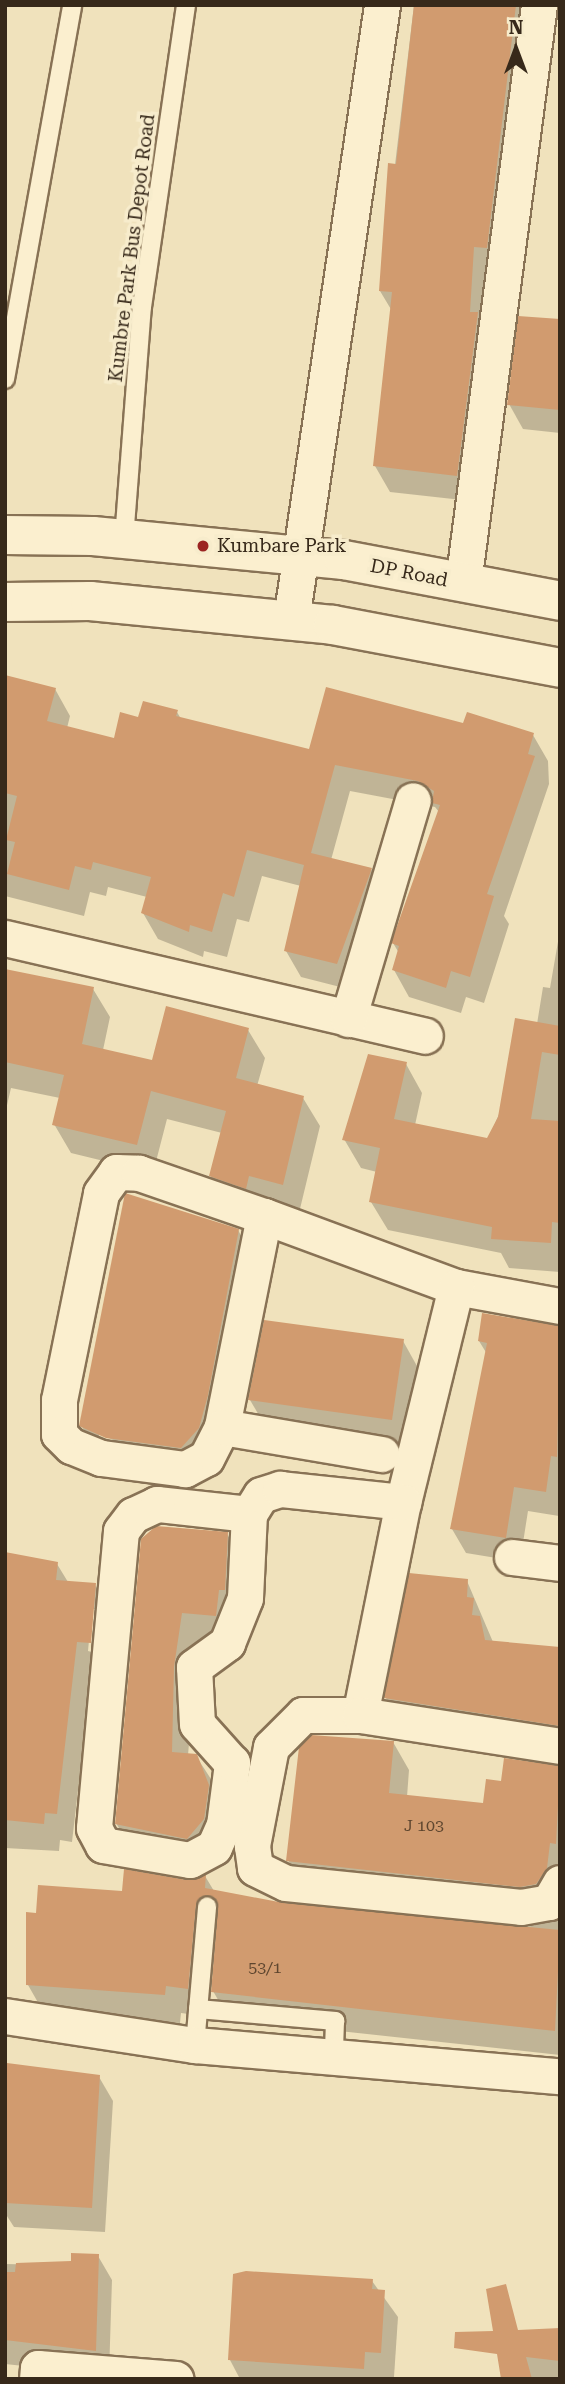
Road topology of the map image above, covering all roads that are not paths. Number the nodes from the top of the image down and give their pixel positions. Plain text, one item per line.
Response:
1 (72, 5) edge
2 (186, 5) edge
3 (382, 5) edge
4 (540, 5) edge
5 (5, 379) edge
6 (5, 535) edge
7 (124, 539) junction
8 (300, 556) junction
9 (463, 583) junction
10 (560, 601) edge
11 (5, 602) edge
12 (291, 620) junction
13 (560, 668) edge
14 (413, 800) dead end
15 (5, 938) edge
16 (348, 1019) junction
17 (425, 1037) dead end
18 (264, 1216) junction
19 (456, 1287) junction
20 (560, 1306) edge
21 (222, 1427) junction
22 (382, 1454) dead end
23 (403, 1502) junction
24 (248, 1514) junction
25 (512, 1557) dead end
26 (560, 1563) edge
27 (360, 1715) junction
28 (560, 1746) edge
29 (560, 1883) edge
30 (207, 1907) dead end
31 (198, 2009) junction
32 (5, 2016) edge
33 (195, 2045) junction
34 (334, 2057) junction
35 (560, 2077) edge
36 (37, 2379) edge
37 (176, 2379) edge

1 - 5 lane
2 - 7 lane, Kumbre Park Bus Depot Road
3 - 8 street
4 - 9 street
6 - 7 main road, DP Road
7 - 8 main road, DP Road
8 - 9 main road, DP Road
8 - 12 street
9 - 10 main road, DP Road
11 - 12 main road
12 - 13 main road
14 - 16 street
15 - 16 street
16 - 17 street
18 - 19 street
18 - 21 street
18 - 21 street
19 - 20 street
19 - 23 street
21 - 22 street
23 - 24 street
23 - 27 street
24 - 24 street
25 - 26 street
27 - 28 street
27 - 29 street
30 - 31 lane
31 - 33 lane
31 - 34 lane
32 - 33 street
33 - 34 street
34 - 35 street
36 - 37 street

